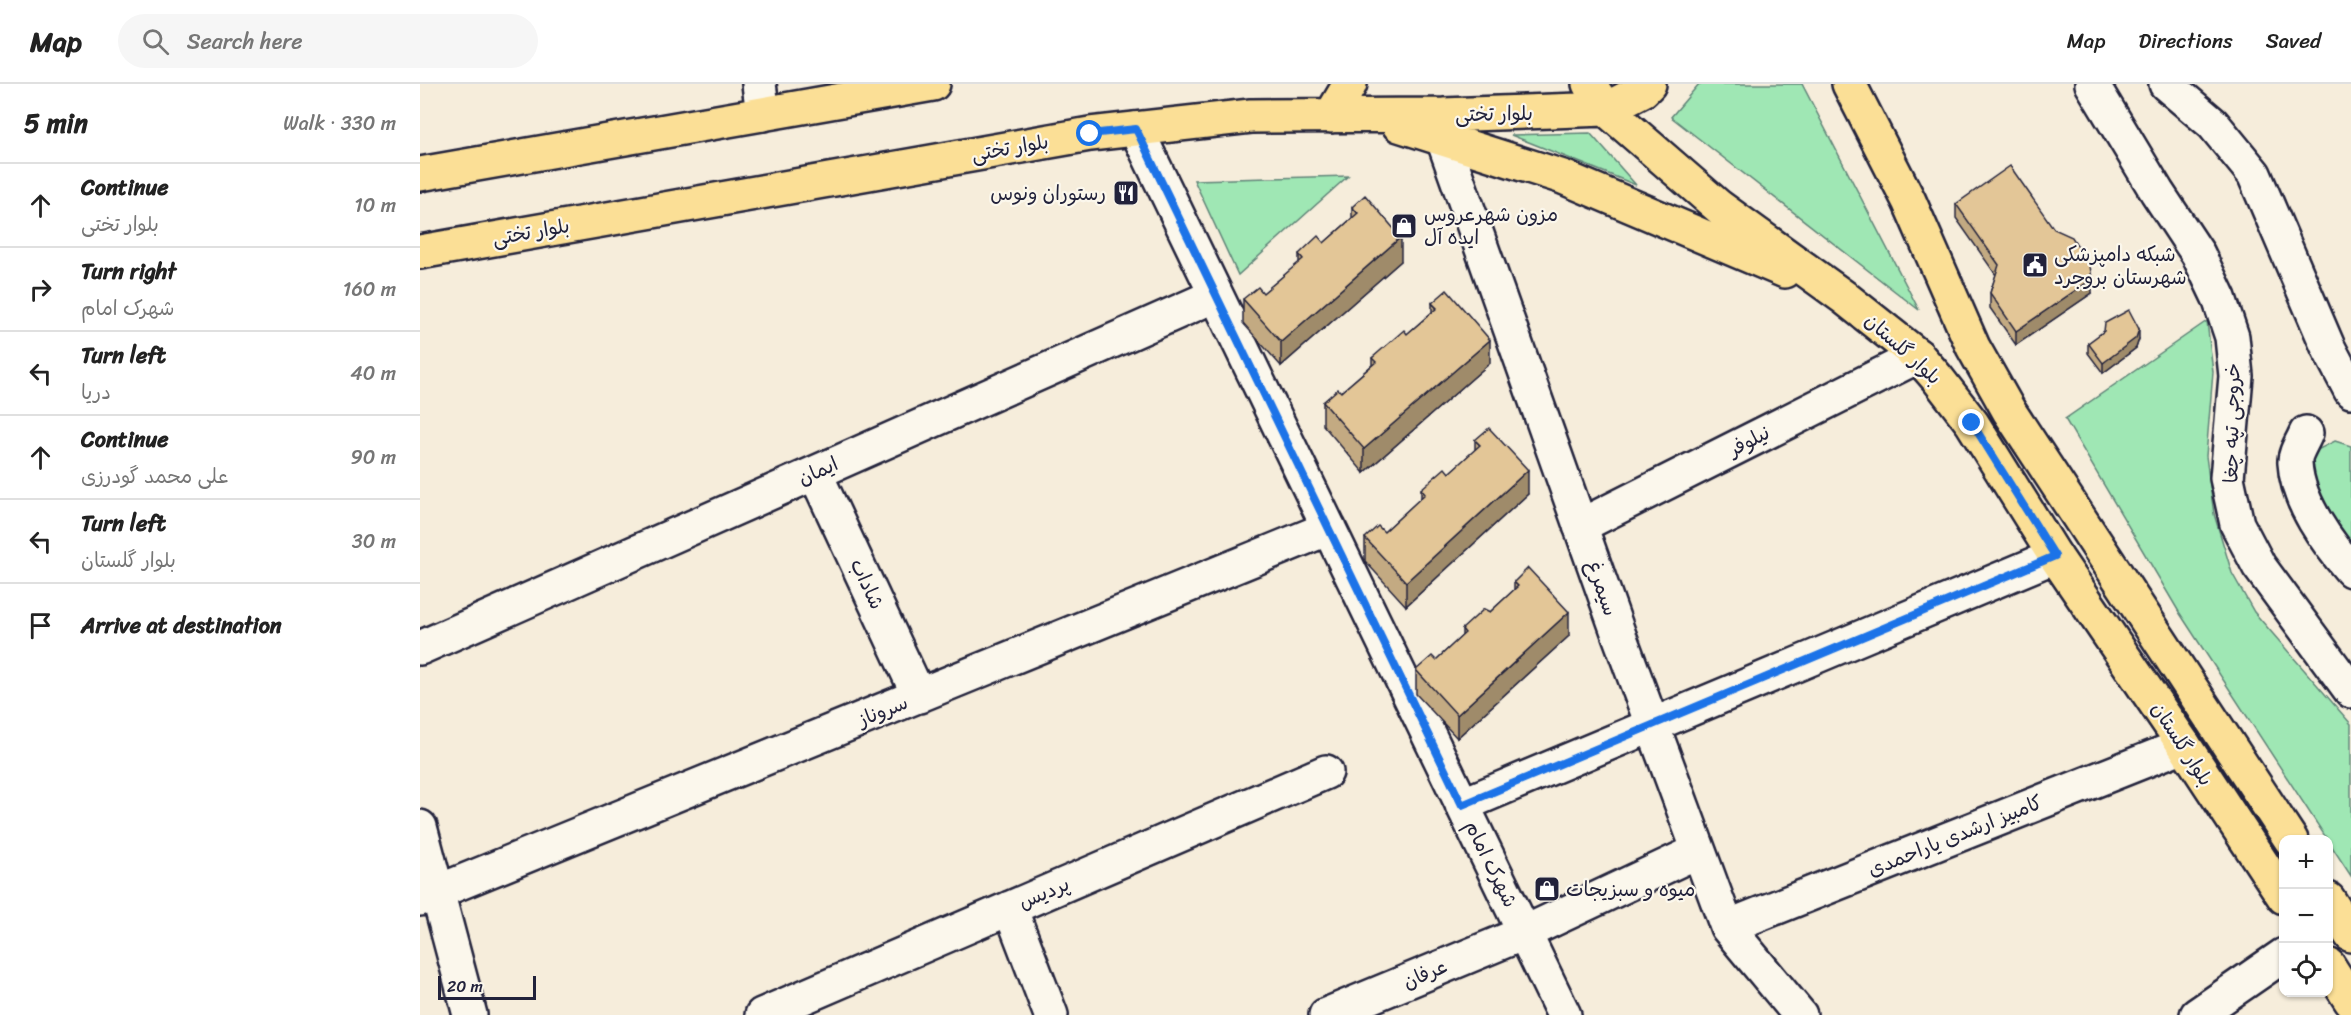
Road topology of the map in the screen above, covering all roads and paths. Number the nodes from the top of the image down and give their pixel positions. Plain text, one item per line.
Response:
1 (933, 84) edge
2 (1350, 84) edge
3 (1649, 84) edge
4 (1849, 84) edge
5 (2092, 84) edge
6 (2166, 84) edge
7 (1598, 97) edge
8 (761, 99) edge
9 (1368, 115) junction
10 (1331, 116) junction
11 (1136, 129) junction
12 (1443, 139) junction
13 (420, 174) edge
14 (420, 252) edge
15 (1216, 295) junction
16 (1845, 298) junction
17 (1918, 356) junction
18 (2351, 391) edge
19 (2306, 433) dead end
20 (815, 473) junction
21 (1580, 526) junction
22 (1329, 528) junction
23 (2055, 556) junction
24 (2351, 570) edge
25 (420, 648) edge
26 (2351, 691) edge
27 (919, 696) junction
28 (1652, 726) junction
29 (2184, 745) junction
30 (1326, 772) dead end
31 (1462, 805) junction
32 (420, 826) edge
33 (2288, 835) edge
34 (1698, 851) junction
35 (2279, 891) edge
36 (429, 896) edge
37 (2333, 907) edge
38 (1010, 908) junction
39 (1726, 927) junction
40 (1524, 933) junction
41 (2351, 935) edge
42 (2279, 958) edge
43 (2333, 973) edge
44 (2351, 1001) edge
45 (470, 1015) edge
46 (762, 1015) edge
47 (1051, 1015) edge
48 (1326, 1015) edge
49 (1564, 1015) edge
50 (1800, 1015) edge
51 (2197, 1015) edge

1 - 8 main road
2 - 10 main road
3 - 7 main road
4 - 33 main road, بلوار گلستان
5 - 26 street, خروجی تپه چغا
6 - 18 street
7 - 9 main road, بلوار تختی
7 - 16 main road, بلوار گلستان
8 - 13 main road
9 - 10 main road, بلوار تختی
9 - 12 main road
10 - 11 main road, بلوار تختی
11 - 14 main road, بلوار تختی
11 - 15 street, شهرک امام
12 - 16 main road
12 - 21 street, سیمرغ
15 - 20 street, ایمان
15 - 22 street, شهرک امام
16 - 17 main road, بلوار گلستان
17 - 21 street, نیلوفر
17 - 23 main road, بلوار گلستان
19 - 24 street
20 - 25 street, ایمان
20 - 27 street, شاداب
21 - 28 street, سیمرغ
22 - 27 street, سروناز
22 - 31 street, شهرک امام
23 - 28 street
23 - 29 main road, بلوار گلستان
27 - 36 street, سروناز
28 - 31 street
28 - 34 street, سیمرغ
29 - 35 main road, بلوار گلستان
29 - 39 street, کامبیز ارشدی یاراحمدی
30 - 38 street, پردیس
31 - 40 street, شهرک امام
32 - 36 street
34 - 39 street, سیمرغ
34 - 40 street, عرفان
36 - 45 street
37 - 41 main road
38 - 46 street, پردیس
38 - 47 street
39 - 50 street, سیمرغ
40 - 48 street, عرفان
40 - 49 street, شهرک امام
42 - 51 street
43 - 44 main road

